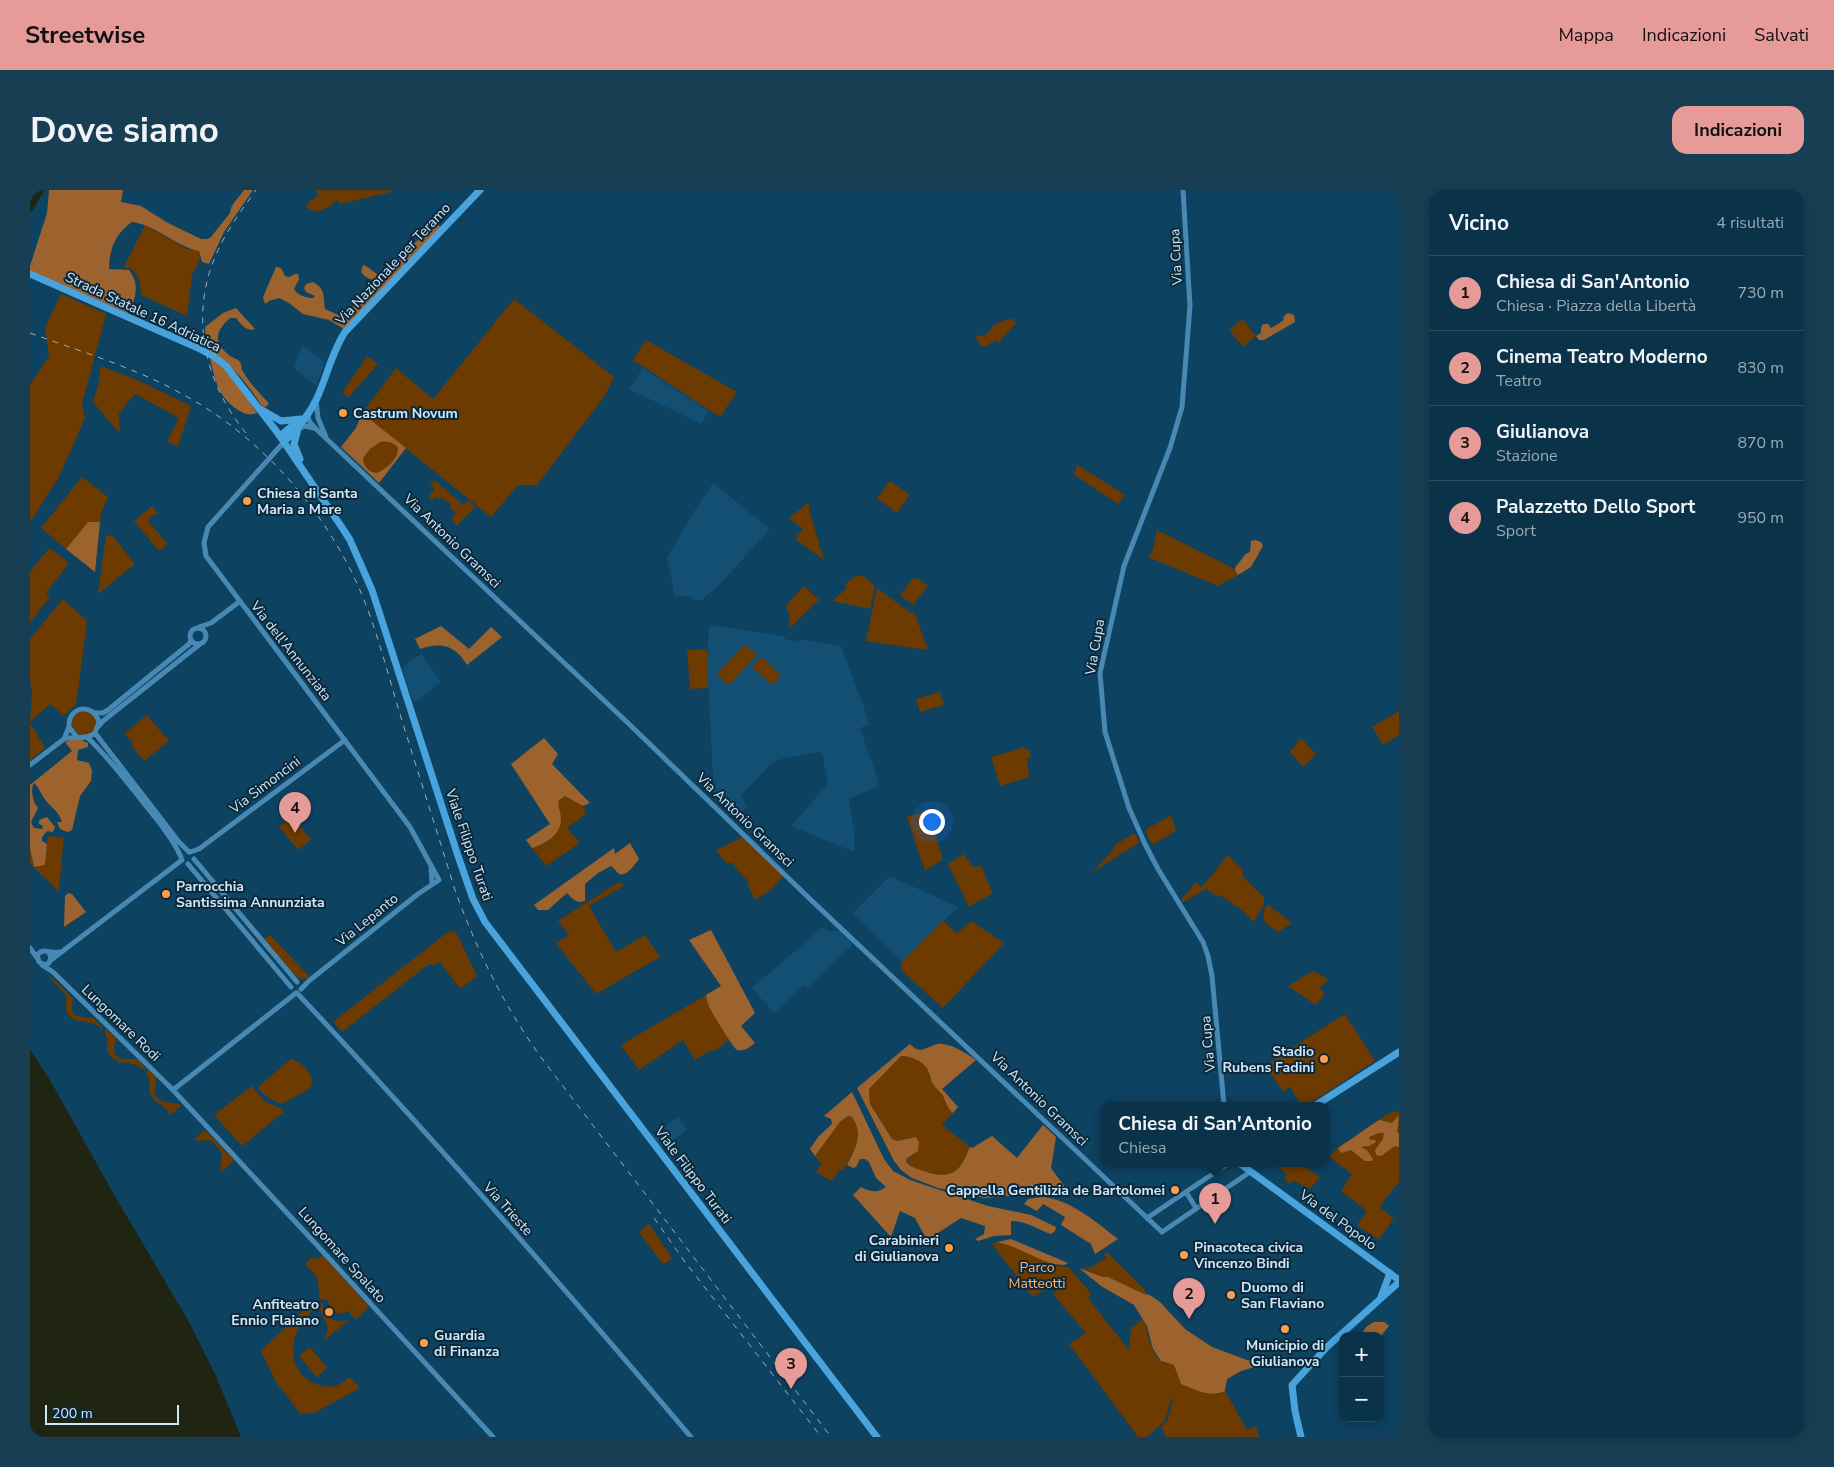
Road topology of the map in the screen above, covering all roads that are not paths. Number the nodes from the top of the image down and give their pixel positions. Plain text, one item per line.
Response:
1 (480, 190) edge
2 (1183, 190) edge
3 (30, 274) edge
4 (239, 381) joint
5 (316, 400) junction
6 (260, 409) junction
7 (308, 414) junction
8 (301, 419) junction
9 (319, 423) junction
10 (298, 428) junction
11 (315, 428) junction
12 (282, 439) junction
13 (328, 440) junction
14 (302, 469) junction
15 (239, 602) junction
16 (211, 624) junction
17 (198, 628) junction
18 (206, 636) junction
19 (191, 640) junction
20 (200, 644) junction
21 (147, 683) junction
22 (95, 713) junction
23 (99, 726) junction
24 (69, 727) junction
25 (95, 734) junction
26 (76, 736) junction
27 (88, 738) junction
28 (64, 739) junction
29 (345, 740) junction
30 (30, 765) edge
31 (192, 855) junction
32 (184, 861) junction
33 (431, 865) junction
34 (439, 880) joint
35 (432, 884) junction
36 (30, 948) edge
37 (61, 951) junction
38 (40, 952) junction
39 (49, 953) junction
40 (37, 958) junction
41 (51, 960) junction
42 (42, 964) junction
43 (53, 972) junction
44 (291, 988) junction
45 (298, 988) junction
46 (288, 998) junction
47 (1399, 1052) edge
48 (173, 1090) junction
49 (1224, 1102) edge
50 (1321, 1102) edge
51 (1223, 1167) edge
52 (1243, 1167) edge
53 (1250, 1172) junction
54 (1186, 1192) junction
55 (1196, 1208) junction
56 (1147, 1218) junction
57 (1378, 1265) junction
58 (1396, 1278) edge
59 (1386, 1290) junction
60 (492, 1437) edge
61 (691, 1437) edge
62 (877, 1437) edge
63 (1301, 1437) edge

1 - 5 main road, Via Nazionale per Teramo
2 - 49 street, Via Cupa
3 - 4 main road, Strada Statale 16 Adriatica
4 - 6 main road, Viale Filippo Turati
5 - 7 main road, Via Nazionale per Teramo
5 - 9 street, Via Antonio Gramsci
6 - 8 main road
6 - 12 main road, Viale Filippo Turati
7 - 8 main road, Via Nazionale per Teramo
7 - 9 street, Via Antonio Gramsci
7 - 10 main road, Via Nazionale per Teramo
7 - 11 street, Via Antonio Gramsci
8 - 12 main road, Via Nazionale per Teramo
9 - 13 street, Via Antonio Gramsci
10 - 11 street
10 - 12 main road, Via Nazionale per Teramo
10 - 14 main road
11 - 13 street, Via Antonio Gramsci
12 - 14 main road, Viale Filippo Turati
12 - 15 street, Via dell'Annunziata
13 - 56 street, Via Antonio Gramsci
14 - 62 main road, Viale Filippo Turati
15 - 16 street
15 - 29 street, Via dell'Annunziata
16 - 17 street
16 - 18 street
17 - 18 street
17 - 19 street
18 - 20 street
19 - 20 street
19 - 21 street
20 - 21 street
21 - 22 street
21 - 23 street
22 - 23 street
22 - 24 street
23 - 25 street
24 - 26 street
24 - 28 street
25 - 27 street
25 - 31 street
26 - 27 street
26 - 28 street
27 - 32 street
28 - 30 street
29 - 31 street, Via Simoncini
29 - 33 street, Via dell'Annunziata
31 - 32 street
31 - 32 street
31 - 45 street
32 - 37 street
32 - 44 street
33 - 34 street, Via dell'Annunziata
33 - 35 street, Via dell'Annunziata
34 - 35 street, Via Lepanto
35 - 45 street, Via Lepanto
36 - 38 street
36 - 40 street
37 - 39 street
37 - 41 street
38 - 39 street
38 - 40 street
39 - 41 street
40 - 42 street
41 - 42 street
41 - 43 street
42 - 43 street, Lungomare Rodi
43 - 48 street, Lungomare Rodi
44 - 45 street
44 - 45 street
44 - 46 street
45 - 46 street, Via Lepanto
45 - 61 street, Via Trieste
46 - 48 street, Via Lepanto
47 - 50 main road
48 - 60 street, Lungomare Spalato
51 - 54 street
52 - 53 main road, Via del Popolo
53 - 55 street
53 - 57 main road, Via del Popolo
54 - 55 street
54 - 56 street
55 - 56 street, Via Antonio Gramsci
57 - 58 main road, Via del Popolo
57 - 59 main road
58 - 59 main road
59 - 63 main road

